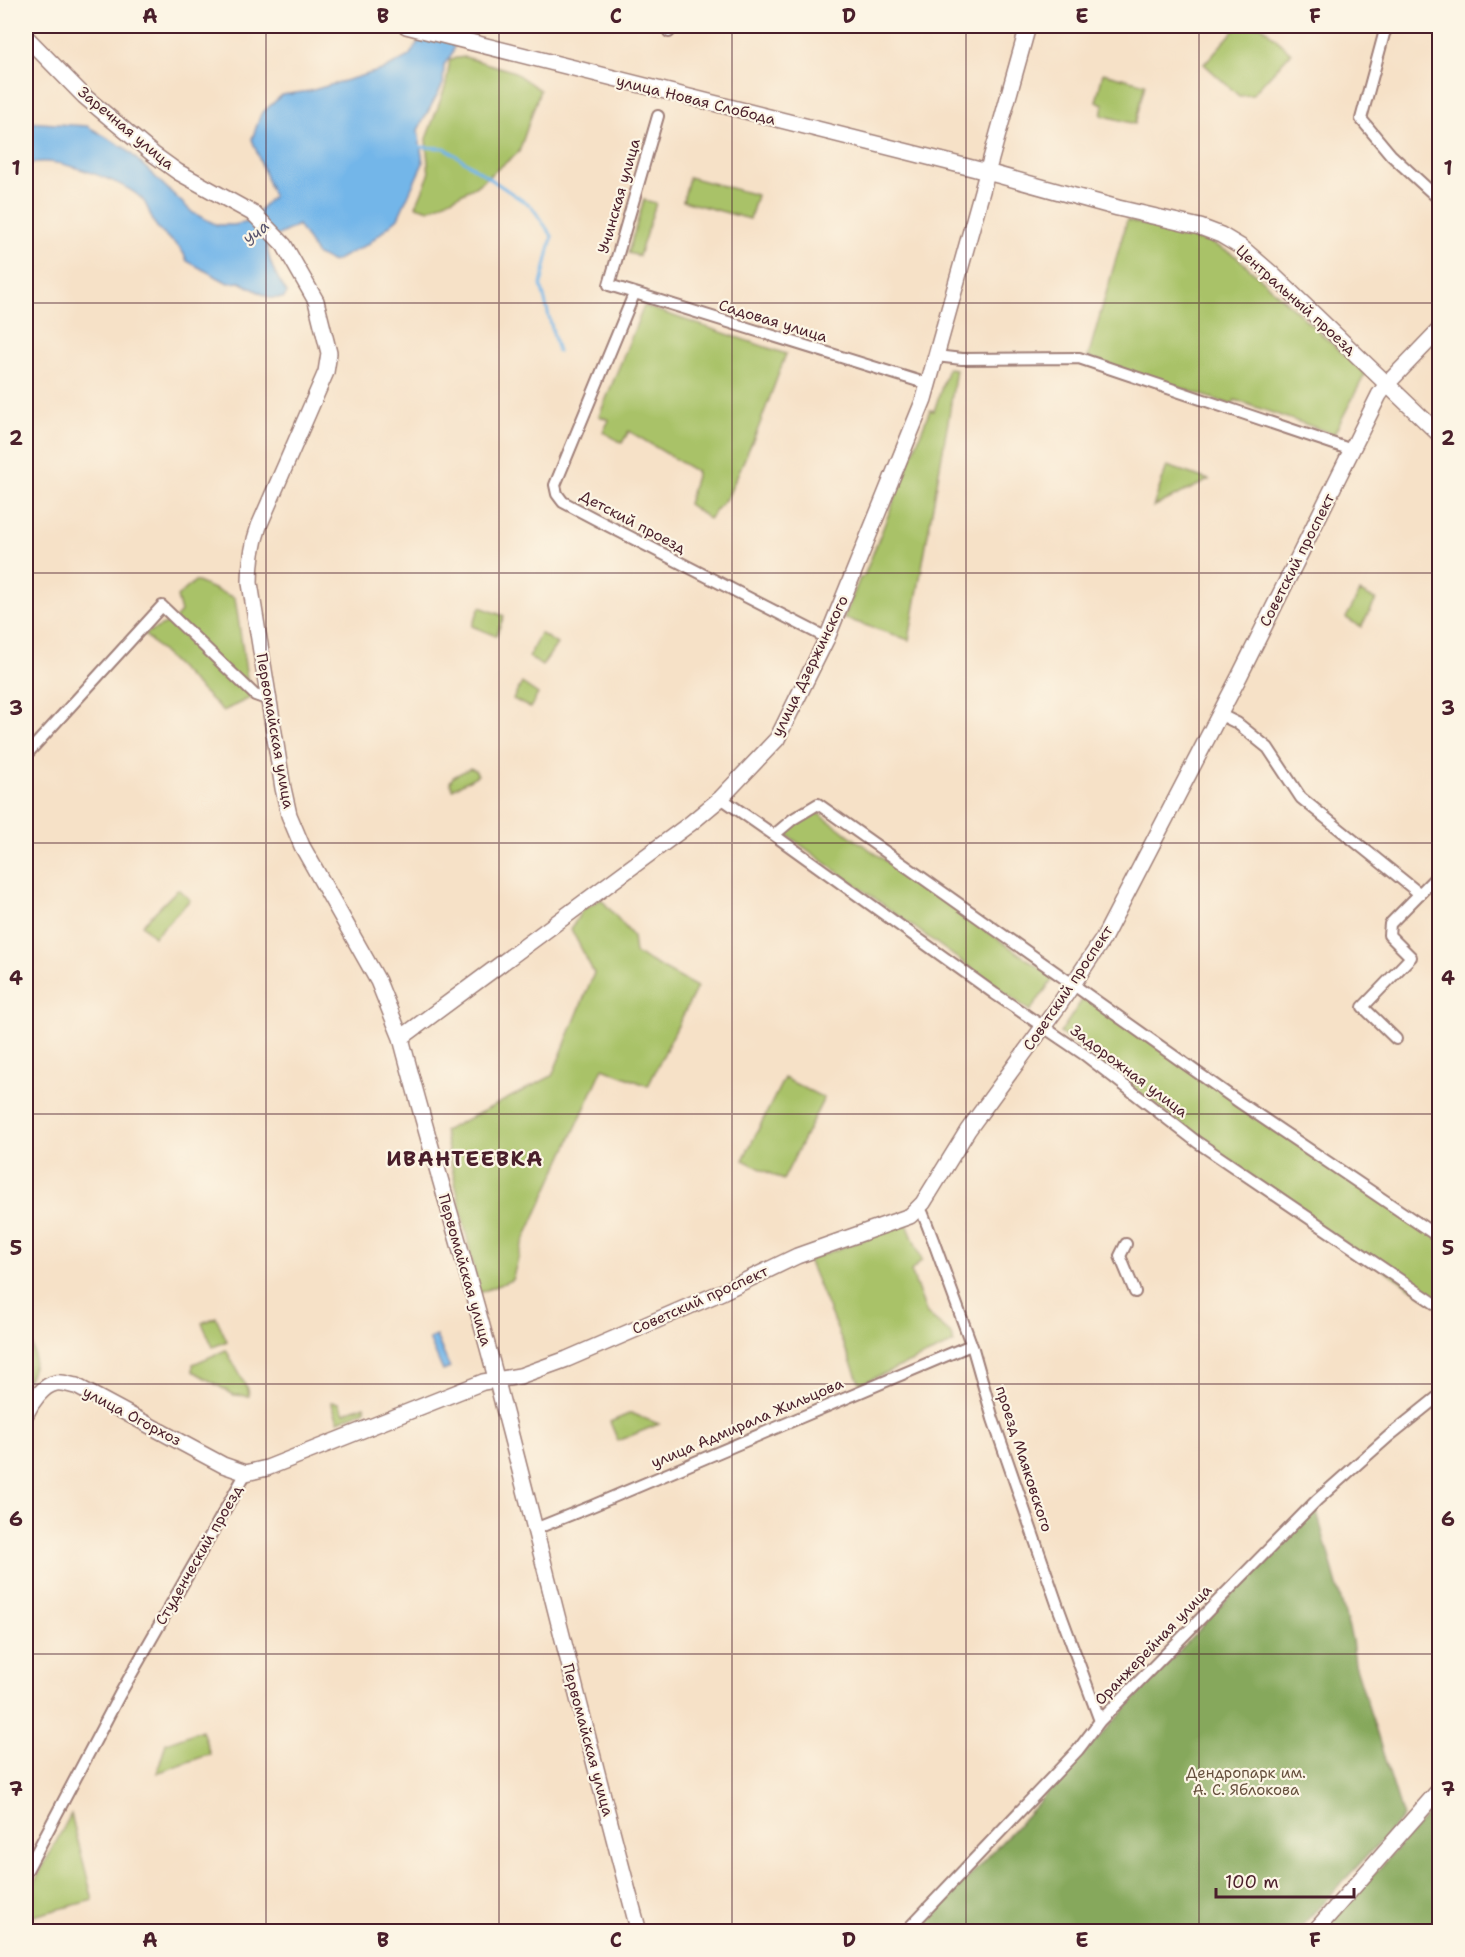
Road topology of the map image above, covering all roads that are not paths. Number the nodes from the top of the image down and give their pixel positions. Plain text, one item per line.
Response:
1 (406, 26) edge
2 (1028, 26) edge
3 (1388, 26) edge
4 (26, 37) edge
5 (658, 116) dead end
6 (987, 172) junction
7 (1440, 200) edge
8 (609, 285) joint
9 (634, 294) junction
10 (1440, 329) edge
11 (329, 353) joint
12 (936, 356) junction
13 (928, 384) junction
14 (1387, 384) junction
15 (1440, 435) edge
16 (1352, 450) junction
17 (827, 638) junction
18 (268, 699) junction
19 (1219, 714) junction
20 (26, 755) edge
21 (721, 798) junction
22 (774, 835) junction
23 (1440, 873) edge
24 (1420, 894) junction
25 (1072, 984) junction
26 (1043, 1027) junction
27 (401, 1038) junction
28 (1396, 1039) dead end
29 (919, 1207) junction
30 (1440, 1238) edge
31 (1126, 1244) dead end
32 (1135, 1292) dead end
33 (1440, 1307) edge
34 (971, 1345) junction
35 (496, 1380) junction
36 (1440, 1395) edge
37 (26, 1414) edge
38 (246, 1473) junction
39 (535, 1529) junction
40 (1100, 1721) junction
41 (1440, 1790) edge
42 (26, 1872) edge
43 (639, 1932) edge
44 (905, 1932) edge
45 (1314, 1932) edge

1 - 6 street, улица Новая Слобода
2 - 6 street, улица Дзержинского
3 - 7 street
4 - 11 street, Заречная улица
5 - 8 street, Учинская улица
6 - 12 street, улица Дзержинского
6 - 14 street, Центральный проезд
8 - 9 street, Садовая улица
9 - 13 street, Садовая улица
9 - 17 street, Детский проезд
10 - 14 street, Советский проспект
11 - 18 street, Первомайская улица
12 - 13 street, улица Дзержинского
12 - 16 street
13 - 17 street, улица Дзержинского
14 - 15 street, Центральный проезд
14 - 16 street, Советский проспект
16 - 19 street, Советский проспект
17 - 21 street, улица Дзержинского
18 - 20 street
18 - 27 street, Первомайская улица
19 - 24 street
19 - 25 street, Советский проспект
21 - 22 street, Задорожная улица
21 - 27 street, улица Дзержинского
22 - 25 street
22 - 26 street, Задорожная улица
23 - 24 street
24 - 28 street
25 - 26 street, Советский проспект
25 - 30 street
26 - 29 street, Советский проспект
26 - 33 street, Задорожная улица
27 - 35 street, Первомайская улица
29 - 34 street, проезд Маяковского
29 - 35 street, Советский проспект
31 - 32 street
34 - 39 street, улица Адмирала Жильцова
34 - 40 street, проезд Маяковского
35 - 38 street, Студенческий проезд
35 - 39 street, Первомайская улица
36 - 40 street, Оранжерейная улица
37 - 38 street, улица Огорхоз
38 - 42 street, Студенческий проезд
39 - 43 street, Первомайская улица
40 - 44 street, Оранжерейная улица
41 - 45 street

